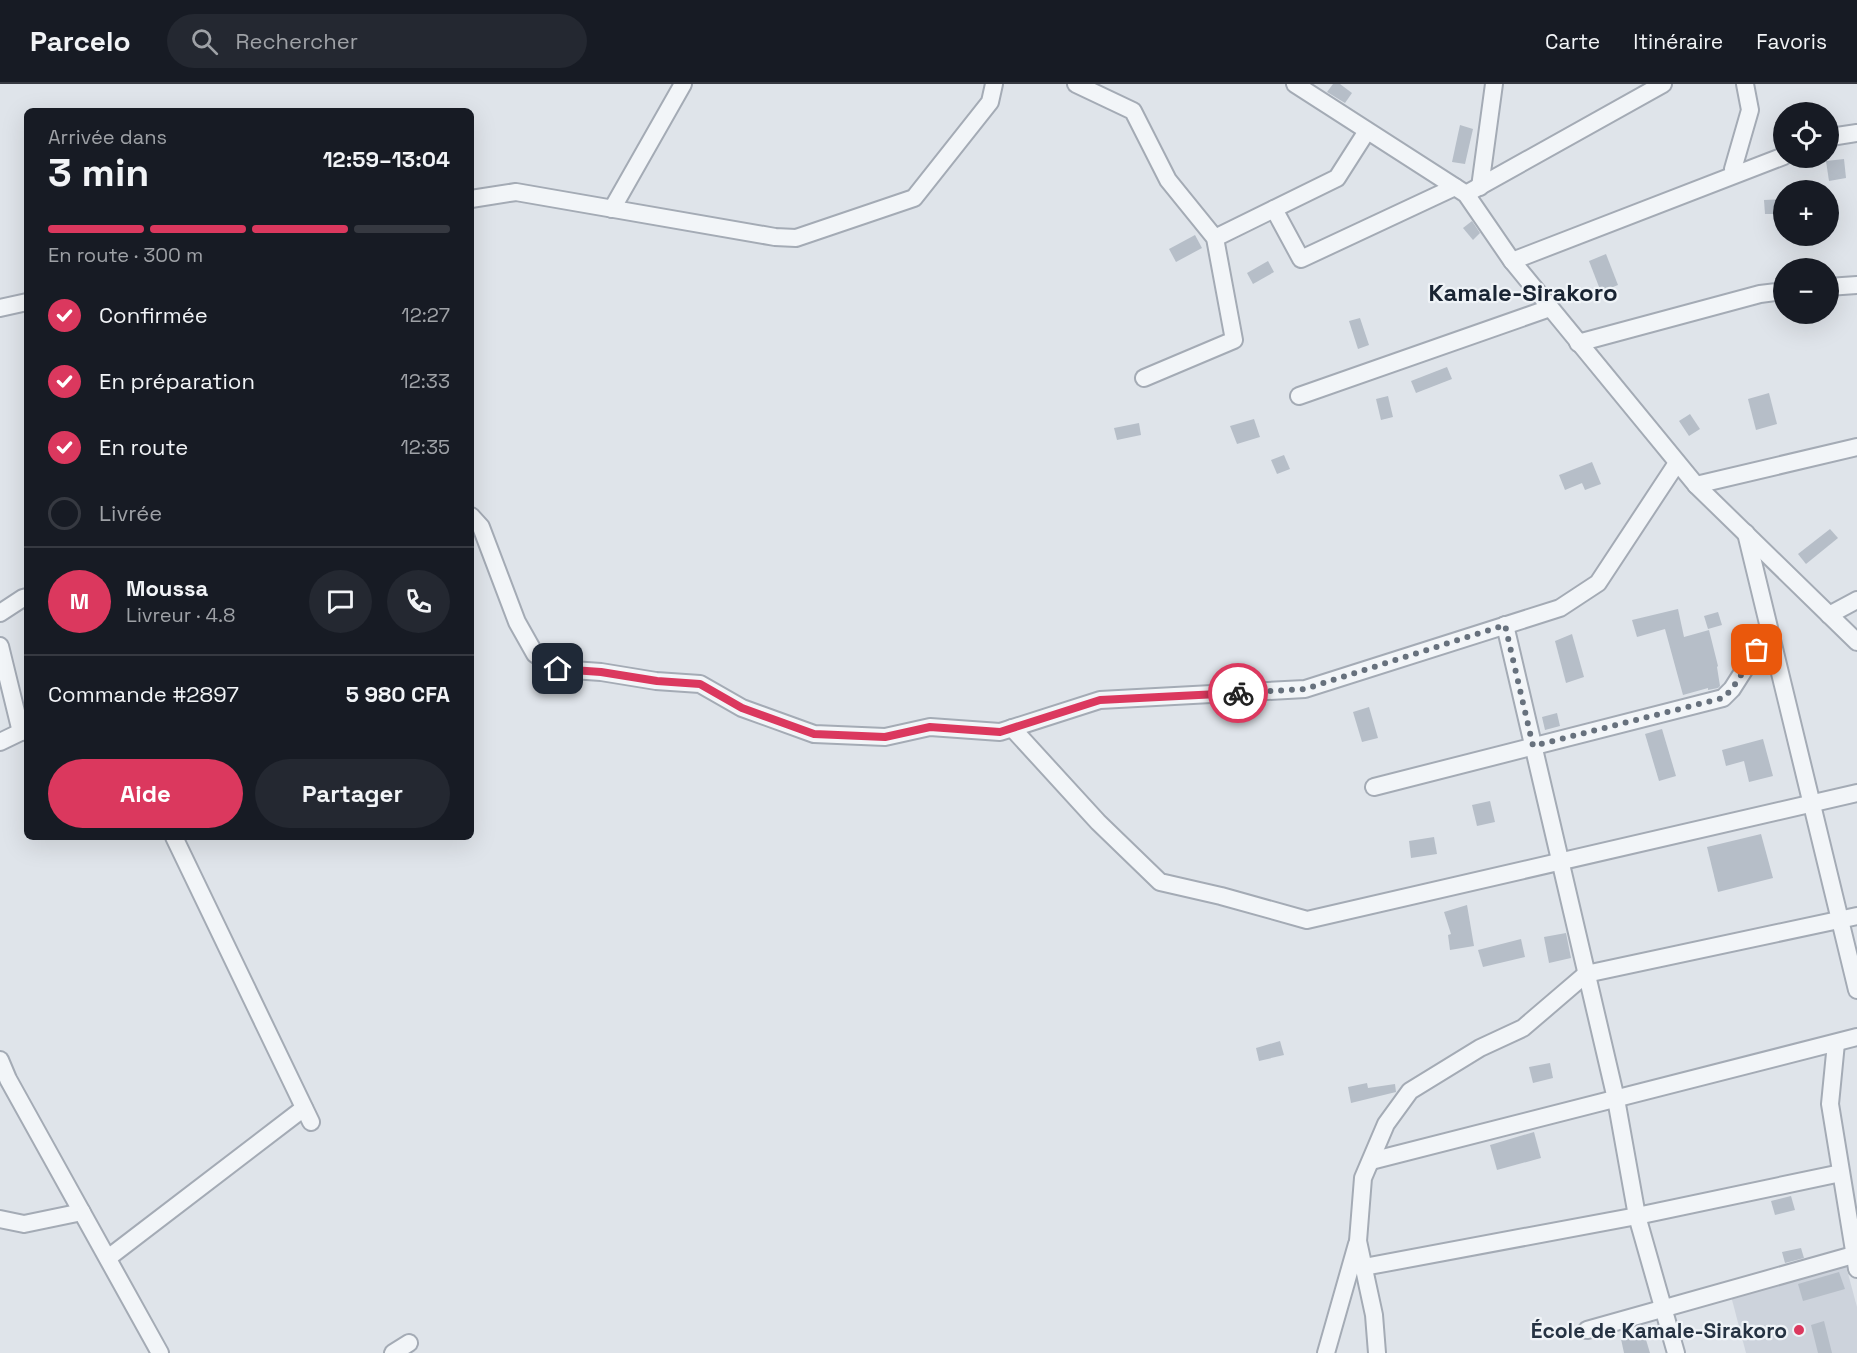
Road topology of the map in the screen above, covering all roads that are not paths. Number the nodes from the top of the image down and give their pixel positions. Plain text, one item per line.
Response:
1 (683, 84) edge
2 (994, 84) edge
3 (1076, 84) edge
4 (1295, 84) edge
5 (1494, 84) edge
6 (1663, 84) edge
7 (1745, 84) edge
8 (1367, 130) junction
9 (1857, 133) edge
10 (1839, 136) edge
11 (1773, 160) edge
12 (1733, 169) dead end
13 (1467, 189) junction
14 (474, 199) edge
15 (1274, 208) junction
16 (612, 209) junction
17 (1215, 238) junction
18 (1512, 261) junction
19 (1857, 285) edge
20 (1839, 286) edge
21 (1773, 292) edge
22 (24, 303) edge
23 (0, 308) edge
24 (1550, 308) junction
25 (1578, 343) junction
26 (1143, 378) dead end
27 (1299, 396) dead end
28 (1857, 447) edge
29 (1677, 463) junction
30 (1696, 485) junction
31 (474, 519) edge
32 (1746, 533) junction
33 (24, 598) edge
34 (1857, 600) edge
35 (0, 613) edge
36 (1829, 615) junction
37 (1505, 625) junction
38 (1769, 631) junction
39 (1857, 642) edge
40 (0, 646) edge
41 (1012, 728) junction
42 (24, 730) edge
43 (0, 742) edge
44 (1533, 746) junction
45 (1374, 787) dead end
46 (1857, 793) edge
47 (1812, 804) junction
48 (175, 840) edge
49 (1560, 861) junction
50 (1857, 916) edge
51 (1840, 919) junction
52 (1586, 974) junction
53 (1857, 990) edge
54 (1857, 1037) edge
55 (1836, 1042) junction
56 (0, 1060) edge
57 (4, 1078) edge
58 (1616, 1099) junction
59 (1371, 1161) junction
60 (1841, 1173) junction
61 (82, 1212) junction
62 (1637, 1216) junction
63 (0, 1219) edge
64 (1358, 1240) junction
65 (108, 1258) junction
66 (1856, 1260) edge
67 (1364, 1267) junction
68 (1664, 1309) junction
69 (1587, 1330) dead end
70 (409, 1343) dead end
71 (160, 1353) edge
72 (393, 1353) edge
73 (1326, 1353) edge
74 (1377, 1353) edge
75 (1676, 1353) edge

1 - 16 street
2 - 16 street
3 - 17 street
4 - 8 street
5 - 13 street
6 - 13 street
7 - 12 street
8 - 13 street
8 - 15 street
9 - 10 street
11 - 18 street
13 - 15 street
13 - 18 street
14 - 16 street
15 - 17 street
17 - 26 street
18 - 24 street
19 - 20 street
21 - 25 street
22 - 23 street
24 - 25 street
24 - 27 street
25 - 29 street
28 - 30 street
29 - 30 street
29 - 37 street
30 - 32 street
31 - 41 street
32 - 36 street
32 - 38 street
33 - 35 street
34 - 36 street
36 - 39 street
37 - 41 street
37 - 44 street
38 - 44 street
38 - 47 street
40 - 42 street
41 - 49 street
42 - 43 street
44 - 45 street
44 - 49 street
46 - 47 street
47 - 49 street
47 - 51 street
48 - 65 street
49 - 52 street
50 - 51 street
51 - 52 street
51 - 53 street
52 - 58 street
52 - 59 street
54 - 55 street
55 - 58 street
55 - 60 street
56 - 57 street
57 - 61 street
58 - 59 street
58 - 62 street
59 - 64 street
60 - 62 street
60 - 66 street
61 - 63 street
61 - 65 street
62 - 67 street
62 - 68 street
64 - 67 street
64 - 73 street
65 - 71 street
66 - 68 street
67 - 74 street
68 - 69 street
68 - 75 street
70 - 72 street

